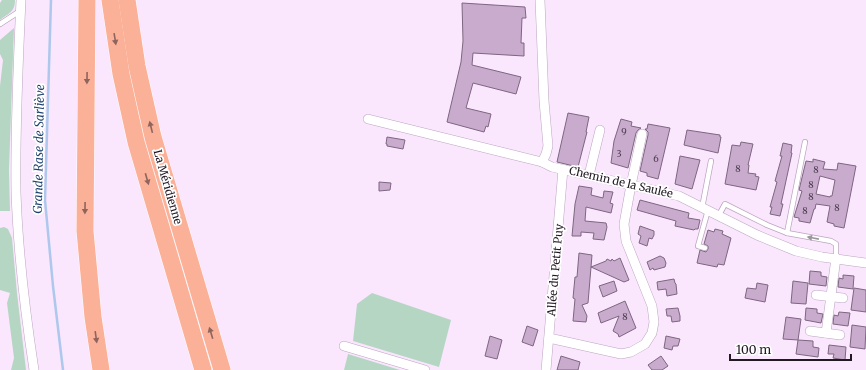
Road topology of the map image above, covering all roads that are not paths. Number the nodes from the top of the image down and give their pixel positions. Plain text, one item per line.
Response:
1 (21, 0) edge
2 (87, 0) edge
3 (110, 0) edge
4 (127, 0) edge
5 (540, 0) edge
6 (20, 11) junction
7 (0, 24) edge
8 (368, 119) dead end
9 (600, 130) dead end
10 (642, 134) dead end
11 (805, 142) dead end
12 (711, 161) dead end
13 (542, 162) junction
14 (563, 169) junction
15 (589, 175) junction
16 (631, 185) junction
17 (705, 209) junction
18 (719, 215) junction
19 (787, 233) junction
20 (705, 248) dead end
21 (836, 258) junction
22 (866, 264) edge
23 (816, 295) dead end
24 (830, 297) junction
25 (843, 298) dead end
26 (810, 331) dead end
27 (826, 333) junction
28 (840, 335) dead end
29 (549, 338) junction
30 (344, 346) dead end
31 (34, 370) edge
32 (101, 370) edge
33 (203, 370) edge
34 (222, 370) edge
35 (425, 370) edge
36 (546, 370) edge

1 - 6 street
2 -> 32 highway
3 -> 33 highway, La Méridienne
34 -> 4 highway, La Méridienne
5 - 13 street
6 - 7 lane
6 - 31 street
8 - 13 street, Chemin de la Saulée
9 - 15 street
10 - 16 street
11 - 19 lane
12 - 17 lane
13 - 14 street, Chemin de la Saulée
14 - 15 street, Chemin de la Saulée
14 - 29 street, Allée du Petit Puy
15 - 16 street, Chemin de la Saulée
16 - 17 street, Chemin de la Saulée
16 - 29 street
17 - 18 street, Chemin de la Saulée
17 - 20 lane
18 - 19 lane
18 - 21 street, Chemin de la Saulée
21 -> 19 lane
21 - 22 street, Chemin de la Saulée
21 - 24 street
23 - 24 street
24 - 25 street
24 - 27 street
26 - 27 street
27 - 28 street
29 - 36 street, Allée du Petit Puy
30 - 35 street

